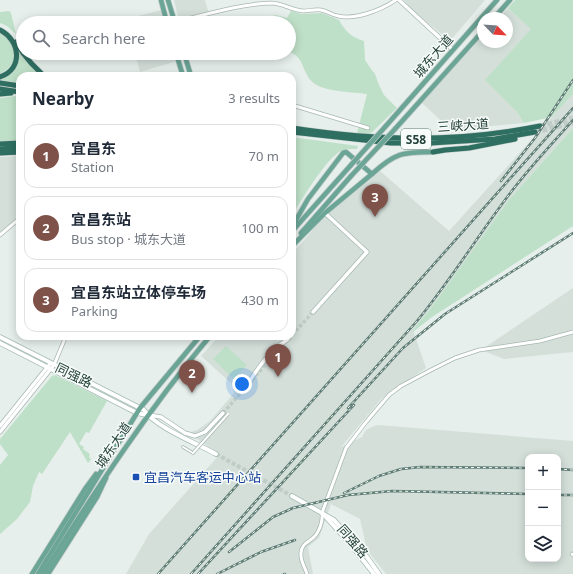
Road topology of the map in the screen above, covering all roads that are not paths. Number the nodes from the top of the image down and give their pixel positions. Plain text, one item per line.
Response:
1 (161, 0) edge
2 (168, 0) edge
3 (396, 0) edge
4 (399, 0) edge
5 (497, 0) edge
6 (510, 0) edge
7 (499, 12) edge
8 (165, 16) edge
9 (173, 16) edge
10 (201, 16) edge
11 (0, 28) edge
12 (477, 38) edge
13 (16, 42) edge
14 (16, 50) edge
15 (453, 50) junction
16 (16, 59) edge
17 (29, 60) edge
18 (178, 60) edge
19 (186, 60) edge
20 (40, 72) edge
21 (182, 72) edge
22 (190, 72) edge
23 (0, 77) edge
24 (0, 83) edge
25 (0, 89) edge
26 (16, 89) edge
27 (16, 90) edge
28 (16, 91) edge
29 (0, 94) edge
30 (296, 106) edge
31 (540, 126) tunnel mouth
32 (368, 128) dead end
33 (296, 129) edge
34 (296, 132) edge
35 (16, 143) edge
36 (0, 144) edge
37 (16, 147) edge
38 (0, 149) edge
39 (16, 152) edge
40 (433, 152) joint
41 (0, 154) edge
42 (372, 174) junction
43 (325, 213) junction
44 (296, 220) edge
45 (16, 221) edge
46 (296, 227) edge
47 (0, 235) edge
48 (296, 240) edge
49 (296, 241) edge
50 (313, 312) tunnel mouth
51 (573, 332) edge
52 (0, 337) edge
53 (64, 340) edge
54 (197, 340) edge
55 (207, 340) edge
56 (286, 340) edge
57 (0, 343) edge
58 (51, 366) junction
59 (247, 386) dead end
60 (139, 410) junction
61 (223, 413) tunnel mouth
62 (228, 414) dead end
63 (147, 415) junction
64 (0, 426) edge
65 (0, 432) edge
66 (183, 447) dead end
67 (216, 454) tunnel mouth
68 (107, 460) junction
69 (114, 463) junction
70 (292, 496) tunnel mouth
71 (322, 513) junction
72 (32, 574) edge
73 (38, 574) edge
74 (43, 574) edge
75 (48, 574) edge
76 (308, 574) edge
77 (374, 574) edge
78 (379, 574) edge

1 - 8 main road
2 - 9 main road
3 - 10 street
4 - 15 street
5 - 15 main road, 城东大道
6 - 7 main road
11 - 13 highway
11 - 14 highway
12 - 48 main road, 城东大道, bridge
15 - 46 main road, 城东大道, bridge
16 - 23 highway
17 - 20 highway
18 - 21 main road
19 - 22 main road
24 - 26 highway
25 - 27 highway
28 - 29 highway
30 - 32 street
31 - 33 highway, 三峡大道 / S58
34 - 40 highway, 三峡大道 / S58
35 - 36 highway
37 - 38 highway
39 - 41 highway
40 - 42 main road
42 - 43 main road
42 - 44 main road
43 - 49 main road
43 - 50 street
45 - 47 street
51 - 71 street
52 - 58 main road, 同强路
53 - 58 street
54 - 60 main road, 城东大道
55 - 63 main road, 城东大道
56 - 59 street
57 - 58 main road, 同强路
58 - 60 main road, 同强路
58 - 64 street
58 - 65 street
60 - 63 main road, 同强路
60 - 68 main road, 城东大道
61 - 63 street
62 - 66 street, bridge
63 - 67 main road, 同强路
63 - 69 main road, 城东大道
68 - 72 main road
68 - 73 main road, 城东大道
69 - 74 main road, 城东大道
69 - 75 main road
70 - 71 main road, 同强路
71 - 76 street
71 - 77 main road, 同强路
71 - 78 main road, 同强路

